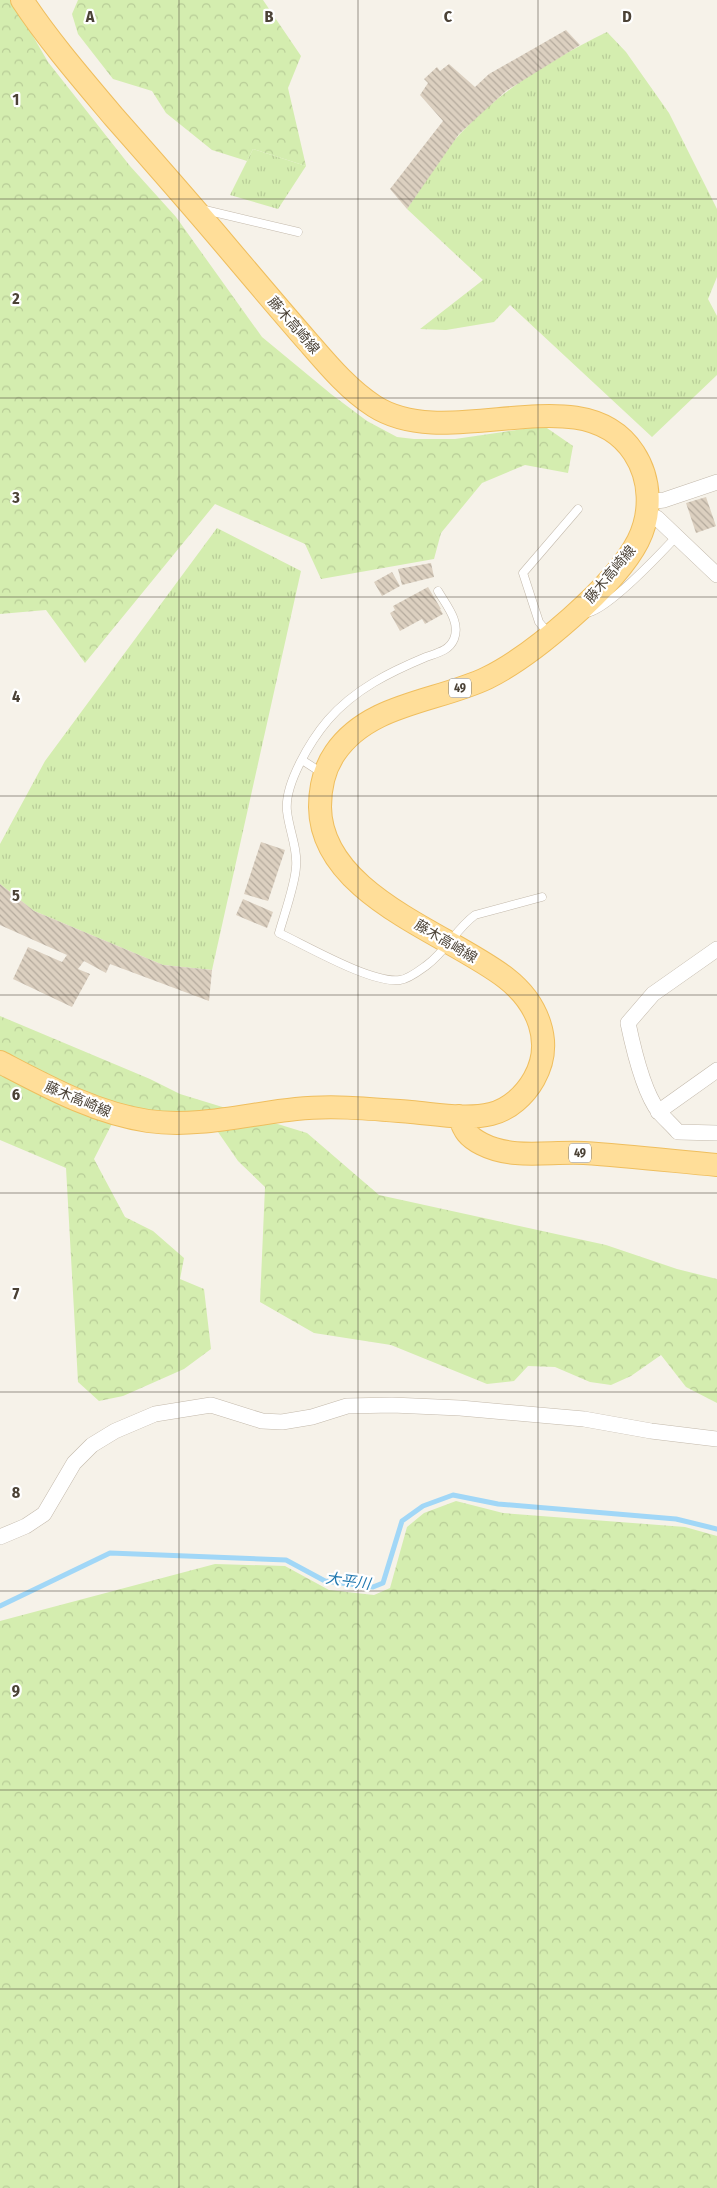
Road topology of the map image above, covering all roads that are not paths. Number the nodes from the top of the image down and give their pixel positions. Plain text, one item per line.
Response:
1 (22, 0) edge
2 (198, 213) junction
3 (298, 232) dead end
4 (717, 482) edge
5 (647, 508) junction
6 (578, 509) dead end
7 (676, 537) junction
8 (717, 575) edge
9 (438, 591) dead end
10 (578, 611) junction
11 (549, 635) junction
12 (302, 760) junction
13 (325, 774) junction
14 (542, 897) dead end
15 (448, 942) junction
16 (717, 949) edge
17 (0, 1062) edge
18 (717, 1070) edge
19 (658, 1112) junction
20 (459, 1116) junction
21 (717, 1133) edge
22 (717, 1165) edge
23 (717, 1439) edge
24 (0, 1538) edge

1 - 2 main road, 藤木高崎線
2 - 3 lane
2 - 5 main road, 藤木高崎線
4 - 5 street
5 - 7 street
5 - 10 main road, 藤木高崎線 / 49
6 - 11 lane
7 - 8 street
7 - 10 lane
9 - 12 lane
10 - 11 main road, 藤木高崎線 / 49
11 - 13 main road, 藤木高崎線 / 49
12 - 13 lane
12 - 15 lane
13 - 15 main road, 藤木高崎線 / 49
14 - 15 lane
15 - 20 main road, 藤木高崎線 / 49
16 - 19 street
17 - 20 main road, 藤木高崎線 / 49
18 - 19 street
19 - 21 street
20 - 22 main road, 49
23 - 24 street

